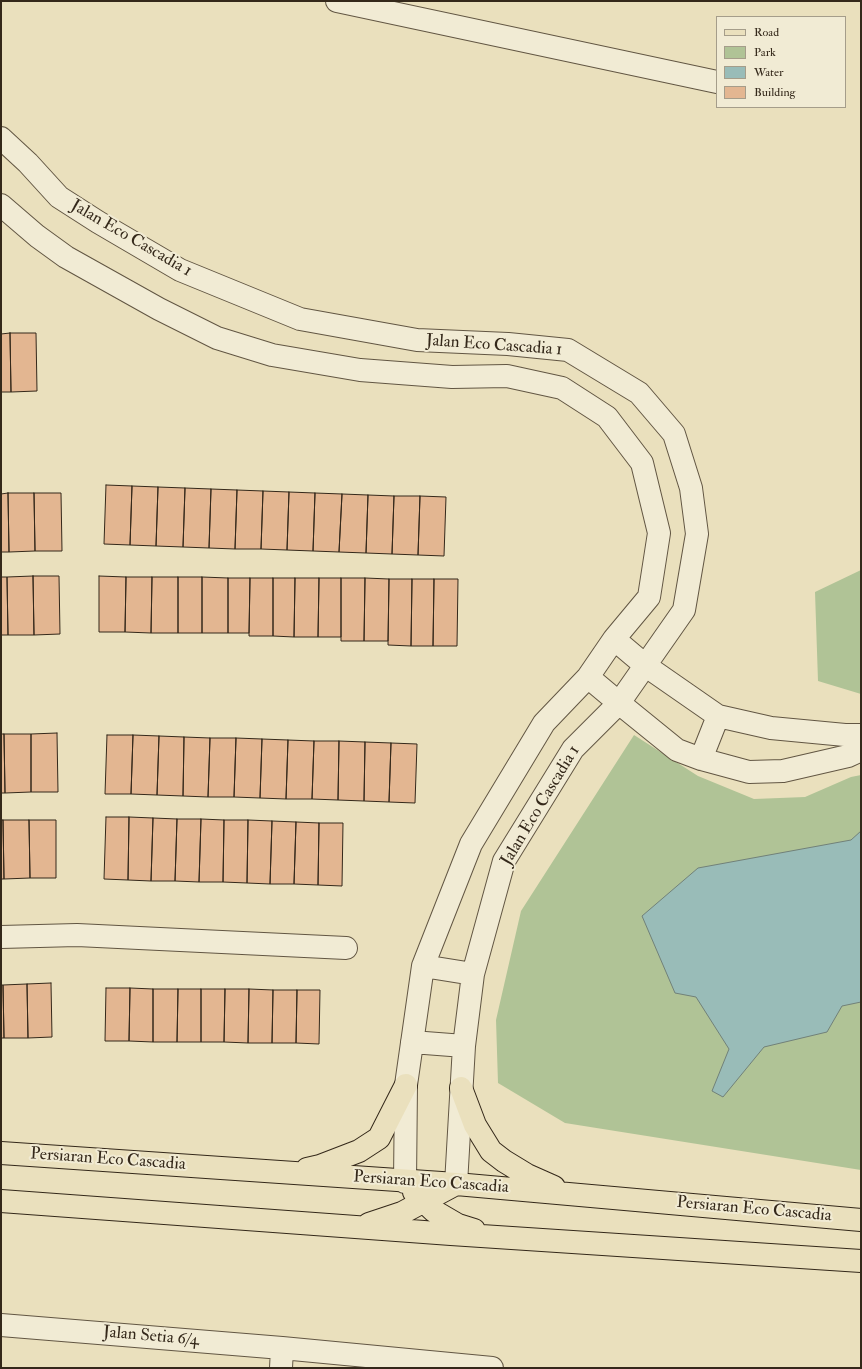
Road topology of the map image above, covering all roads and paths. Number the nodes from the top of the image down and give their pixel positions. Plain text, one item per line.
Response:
1 (337, 1) edge
2 (716, 82) edge
3 (1, 138) edge
4 (1, 205) edge
5 (614, 639) junction
6 (646, 666) junction
7 (588, 677) junction
8 (619, 703) junction
9 (718, 716) junction
10 (861, 735) edge
11 (861, 750) edge
12 (701, 759) junction
13 (1, 937) edge
14 (346, 948) dead end
15 (423, 966) junction
16 (473, 974) junction
17 (412, 1042) junction
18 (464, 1046) junction
19 (406, 1085) junction
20 (461, 1088) junction
21 (1, 1153) edge
22 (290, 1173) junction
23 (405, 1182) junction
24 (456, 1184) junction
25 (568, 1194) junction
26 (1, 1201) edge
27 (424, 1202) junction
28 (861, 1220) edge
29 (327, 1226) junction
30 (500, 1238) junction
31 (861, 1262) edge
32 (1, 1325) edge
33 (282, 1358) edge
34 (492, 1368) edge

1 - 2 street
3 - 6 street, Jalan Eco Cascadia 1
4 - 5 street, Jalan Eco Cascadia 1
5 - 6 street
5 - 7 street, Jalan Eco Cascadia 1
6 - 8 street, Jalan Eco Cascadia 1
6 - 9 street
7 - 8 street
7 - 15 street, Jalan Eco Cascadia 1
8 - 12 street
8 - 16 street, Jalan Eco Cascadia 1
9 - 10 street
9 - 12 street
11 - 12 street
13 - 14 street
15 - 16 street
15 - 17 street, Jalan Eco Cascadia 1
16 - 18 street, Jalan Eco Cascadia 1
17 - 18 street
17 - 19 street, Jalan Eco Cascadia 1
18 - 20 street, Jalan Eco Cascadia 1
19 - 22 main road
19 - 23 street, Jalan Eco Cascadia 1
20 - 24 street, Jalan Eco Cascadia 1
20 - 25 main road
21 - 22 main road, Persiaran Eco Cascadia
22 - 23 main road, Persiaran Eco Cascadia
23 - 24 main road, Persiaran Eco Cascadia
23 - 27 main road
24 - 25 main road, Persiaran Eco Cascadia
24 - 27 main road
25 - 28 main road, Persiaran Eco Cascadia
26 - 29 main road
27 - 29 main road
27 - 30 main road
29 - 30 main road
30 - 31 main road
32 - 33 street, Jalan Setia 6/4
33 - 34 street, Jalan Setia 6/4

